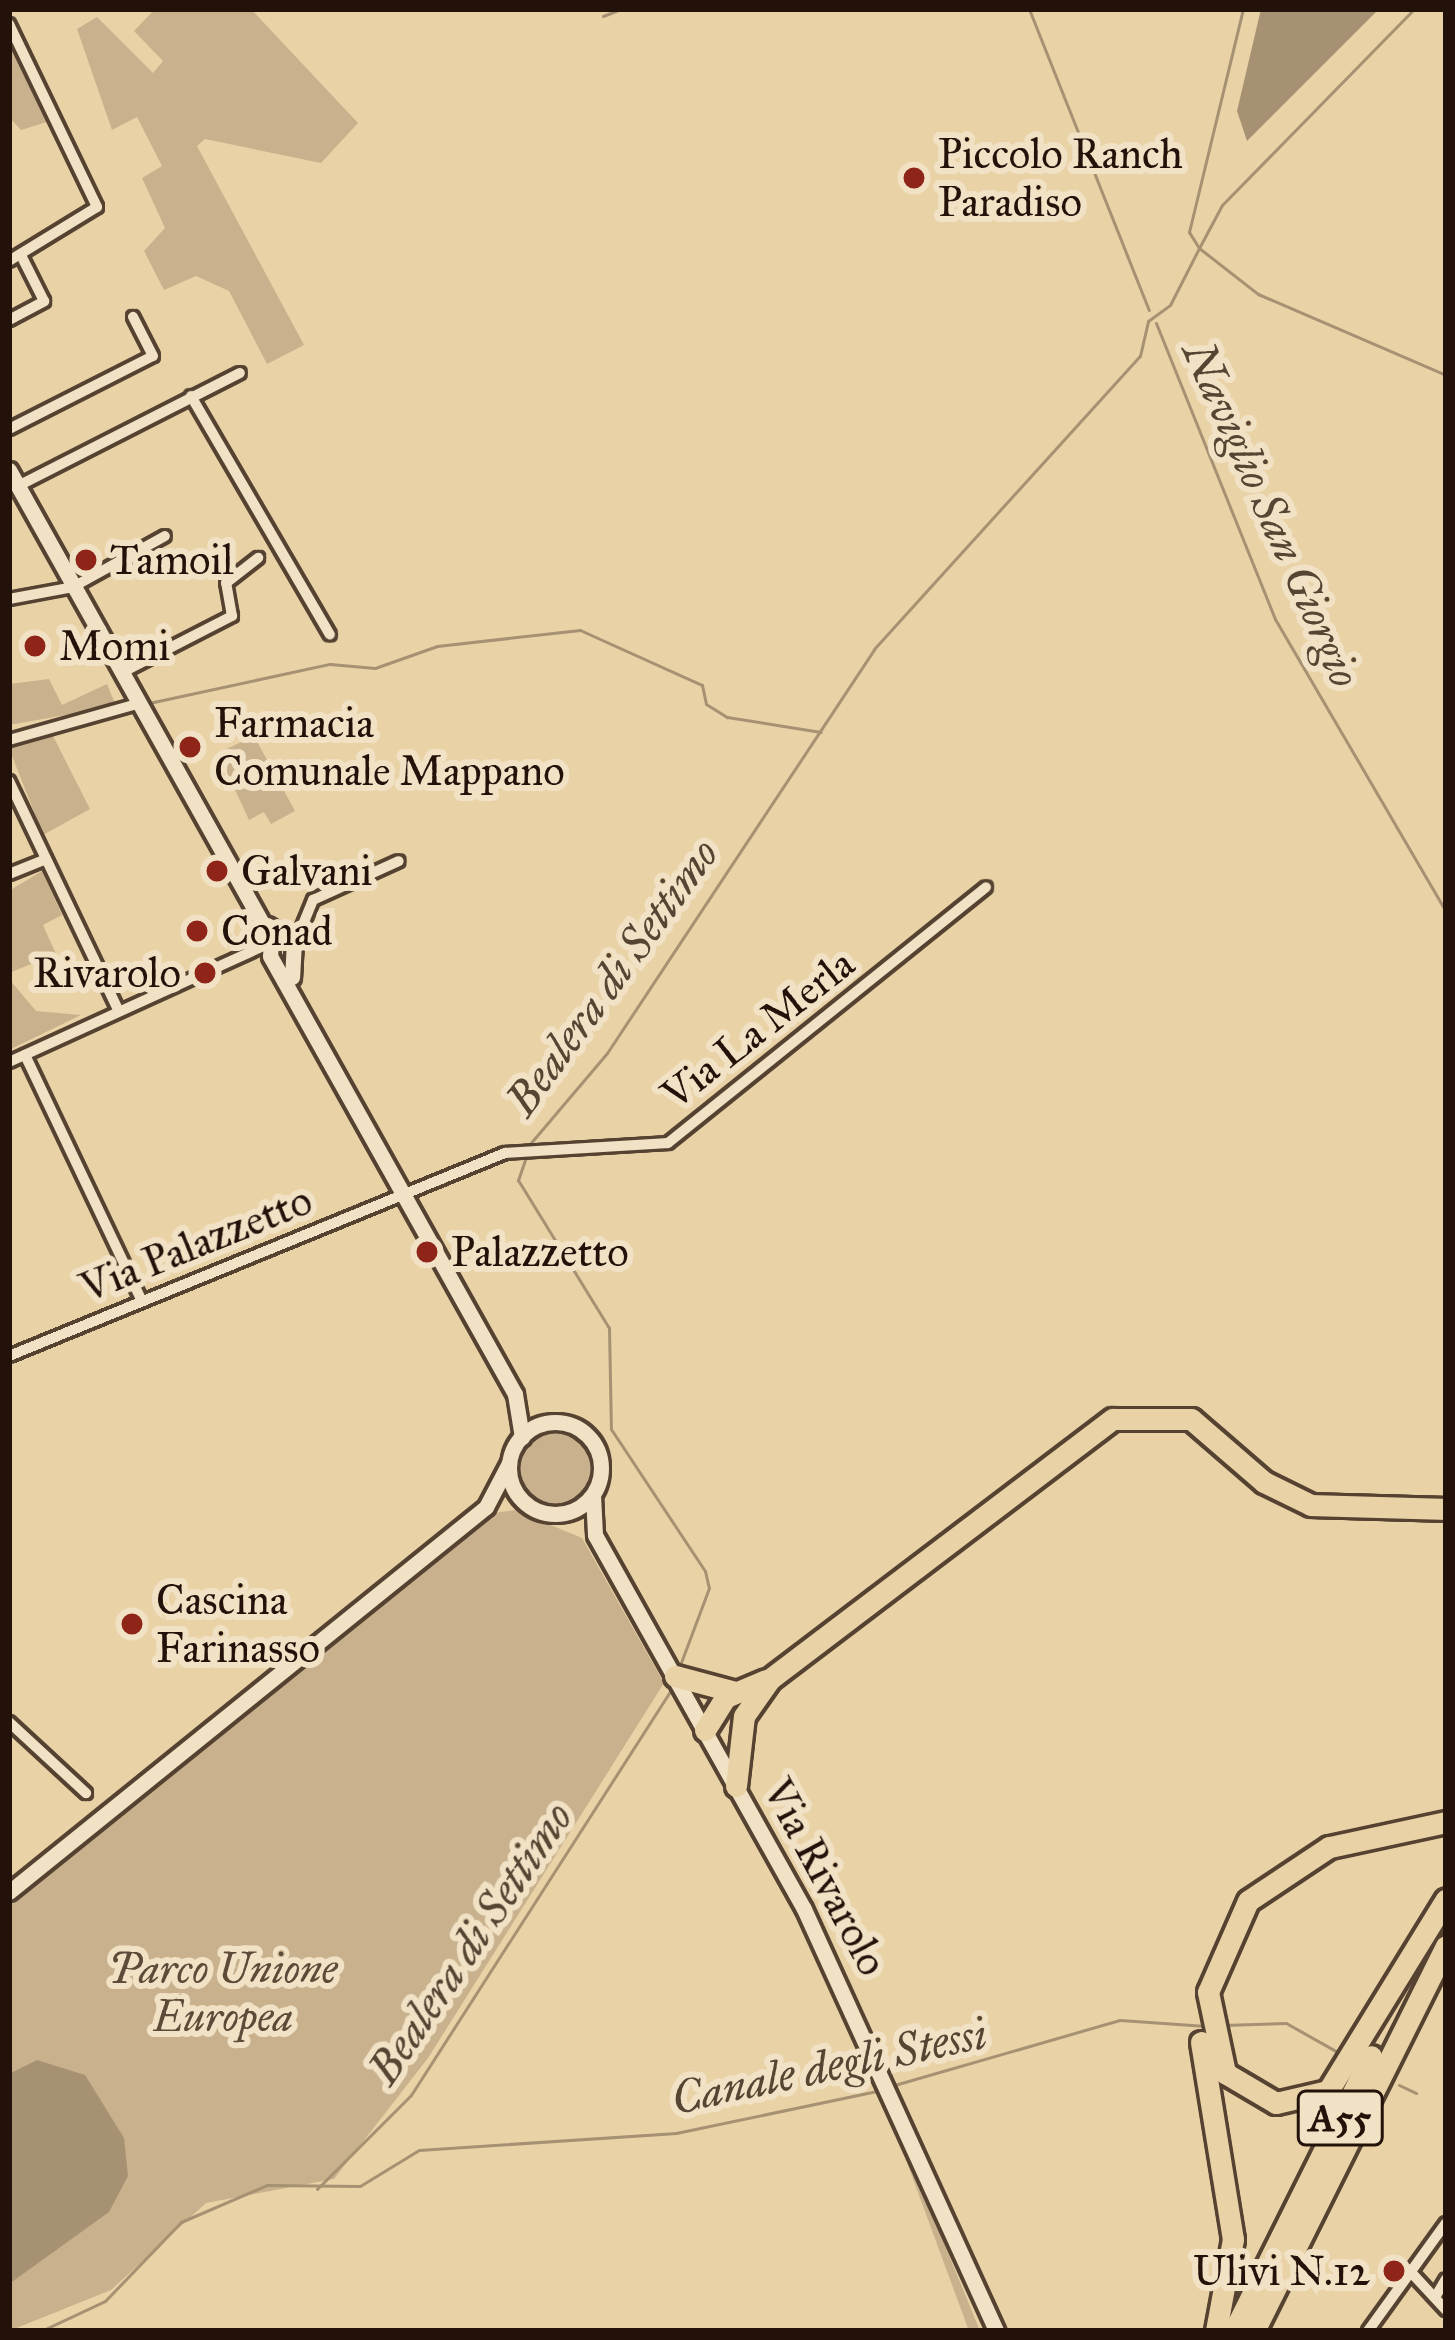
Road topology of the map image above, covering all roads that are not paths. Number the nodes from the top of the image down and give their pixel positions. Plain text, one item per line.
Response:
1 (9, 25) edge
2 (15, 258) edge
3 (133, 317) dead end
4 (9, 320) edge
5 (240, 373) dead end
6 (191, 396) junction
7 (9, 430) edge
8 (13, 478) edge
9 (165, 536) dead end
10 (267, 552) junction
11 (73, 587) junction
12 (9, 598) edge
13 (330, 635) dead end
14 (121, 673) junction
15 (137, 704) junction
16 (9, 740) edge
17 (9, 781) edge
18 (46, 860) junction
19 (399, 861) dead end
20 (9, 874) edge
21 (986, 887) dead end
22 (279, 946) junction
23 (118, 1010) junction
24 (25, 1055) junction
25 (9, 1062) edge
26 (409, 1195) junction
27 (142, 1301) junction
28 (9, 1355) edge
29 (515, 1394) junction
30 (548, 1423) junction
31 (521, 1437) junction
32 (509, 1463) junction
33 (593, 1495) junction
34 (486, 1507) junction
35 (532, 1509) junction
36 (1446, 1509) edge
37 (561, 1514) junction
38 (595, 1535) junction
39 (677, 1678) junction
40 (770, 1678) junction
41 (735, 1692) junction
42 (744, 1716) junction
43 (9, 1722) edge
44 (705, 1730) junction
45 (736, 1786) junction
46 (86, 1793) dead end
47 (1446, 1812) edge
48 (1446, 1822) edge
49 (9, 1892) edge
50 (1446, 1902) edge
51 (1446, 1946) edge
52 (1446, 1974) edge
53 (1204, 2027) junction
54 (1396, 2048) junction
55 (1446, 2223) edge
56 (1408, 2269) junction
57 (1446, 2278) edge
58 (1437, 2294) junction
59 (1446, 2310) edge
60 (996, 2331) edge
61 (1216, 2331) edge
62 (1234, 2331) edge
63 (1255, 2331) edge
64 (1368, 2331) edge

1 - 2 street
2 - 4 street
3 - 7 street
5 - 6 street
6 - 8 street
6 - 10 street
8 - 11 main road
9 - 11 street
10 - 13 street
10 - 14 street
11 - 12 street
11 - 14 main road
14 - 15 main road
15 - 16 street
15 - 22 main road
17 - 18 street
18 - 20 street
18 - 23 street
19 - 22 street
21 - 26 street, Via La Merla
22 - 23 street
22 - 26 main road
23 - 24 street
24 - 25 street
24 - 27 street
26 - 27 street, Via Palazzetto
26 - 29 main road
27 - 28 street, Via Palazzetto
29 - 30 main road
29 - 31 main road
30 - 31 main road
30 - 33 main road
31 - 32 main road
32 - 34 main road
32 - 35 main road
33 - 37 main road
33 - 38 main road, Via Rivarolo
34 - 35 main road
34 - 49 main road
35 - 37 main road
36 - 40 highway
37 - 38 main road, Via Rivarolo
38 - 39 main road, Via Rivarolo
39 - 41 highway
39 - 44 main road, Via Rivarolo
40 - 41 highway
40 - 42 highway
41 - 44 highway
42 - 44 highway
42 - 45 highway
43 - 46 street
44 - 45 main road, Via Rivarolo
45 - 60 main road, Via Rivarolo
47 - 53 highway
48 - 53 highway
50 - 53 highway
50 - 62 highway, A55
51 - 54 highway, A55
52 - 54 highway, A55
53 - 61 highway
54 - 63 highway, A55
55 - 56 street
56 - 58 street
56 - 64 street
57 - 58 street
58 - 59 street

